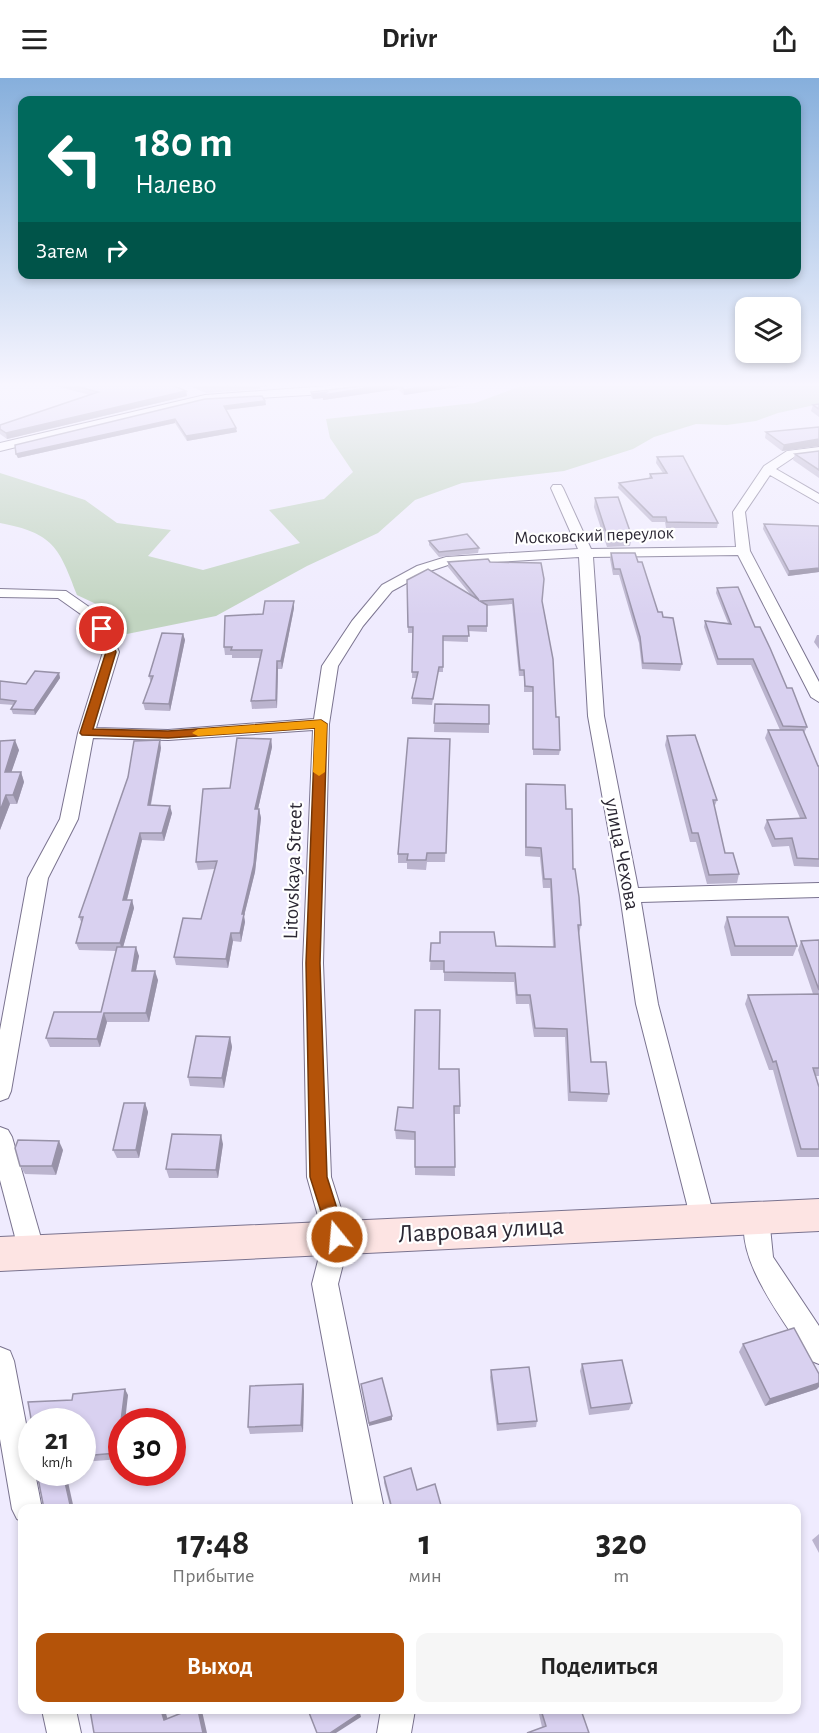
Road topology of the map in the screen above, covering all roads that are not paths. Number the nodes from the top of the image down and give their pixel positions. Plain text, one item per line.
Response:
1 (780, 461) edge
2 (768, 469) junction
3 (557, 488) dead end
4 (819, 499) edge
5 (743, 551) junction
6 (586, 553) junction
7 (446, 561) joint
8 (0, 593) edge
9 (819, 697) edge
10 (321, 724) junction
11 (86, 733) junction
12 (819, 890) edge
13 (630, 895) junction
14 (0, 1091) edge
15 (0, 1137) edge
16 (819, 1215) edge
17 (757, 1217) junction
18 (704, 1220) junction
19 (337, 1237) junction
20 (16, 1253) edge
21 (819, 1350) edge
22 (0, 1361) edge
23 (26, 1504) edge
24 (368, 1504) edge
25 (60, 1714) edge
26 (397, 1714) edge
27 (64, 1733) edge
28 (394, 1733) edge

1 - 2 street
2 - 4 street
2 - 5 street
3 - 6 street, улица Чехова
5 - 6 street, Московский переулок
5 - 9 street
6 - 7 street, Московский переулок
6 - 13 street, улица Чехова
7 - 10 street, Litovskaya Street
8 - 11 street
10 - 11 street
10 - 19 street, Litovskaya Street
11 - 14 street
12 - 13 street
13 - 18 street, улица Чехова
15 - 20 street
16 - 17 street, Лавровая улица
17 - 18 street, Лавровая улица
17 - 21 street
18 - 19 street, Лавровая улица
19 - 20 street, Лавровая улица
19 - 24 street
22 - 23 street
25 - 27 street
26 - 28 street

